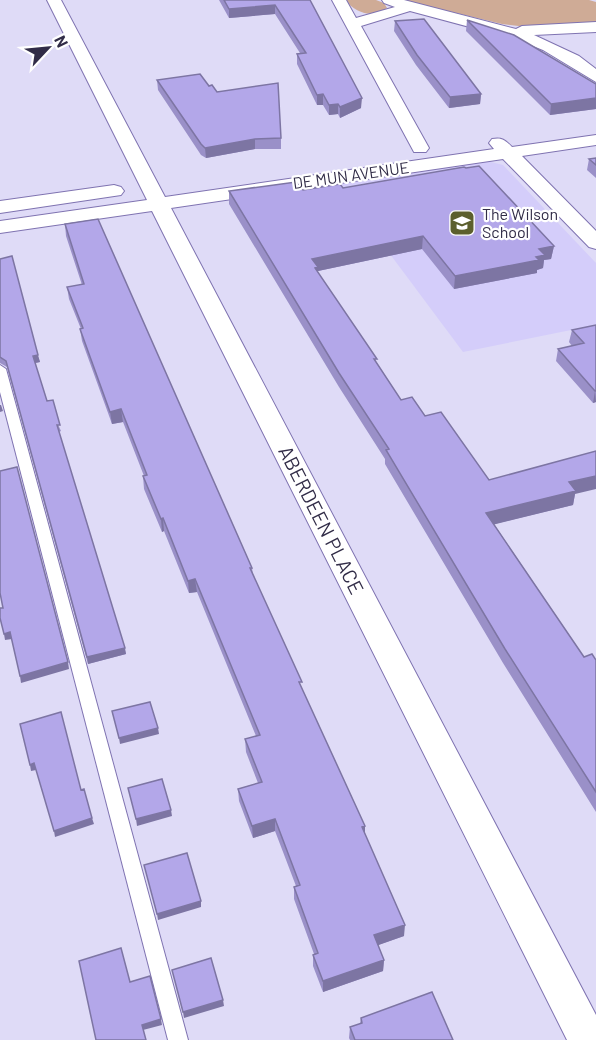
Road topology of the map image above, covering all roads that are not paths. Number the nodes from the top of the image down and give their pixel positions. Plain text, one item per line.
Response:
1 (54, 0) edge
2 (339, 0) edge
3 (390, 0) edge
4 (409, 7) junction
5 (353, 24) junction
6 (596, 27) edge
7 (504, 29) junction
8 (574, 58) junction
9 (596, 77) edge
10 (596, 122) edge
11 (493, 138) junction
12 (596, 140) edge
13 (420, 148) junction
14 (507, 153) junction
15 (313, 163) dead end
16 (158, 191) junction
17 (0, 207) edge
18 (0, 227) edge
19 (596, 243) edge
20 (0, 369) edge
21 (178, 1040) edge
22 (588, 1040) edge

1 - 16 street, ABERDEEN PLACE
2 - 5 street
3 - 4 street
4 - 5 street
4 - 7 street
5 - 13 street
6 - 7 street
6 - 8 street
7 - 8 street
8 - 9 street
10 - 11 street, DE MUN AVENUE
11 - 13 street, DE MUN AVENUE
11 - 14 street
12 - 14 street, DE MUN AVENUE
13 - 15 street, DE MUN AVENUE
14 - 16 street, DE MUN AVENUE
14 - 19 street
16 - 17 street, DE MUN AVENUE
16 - 18 street, DE MUN AVENUE
16 - 22 street, ABERDEEN PLACE
20 - 21 lane

